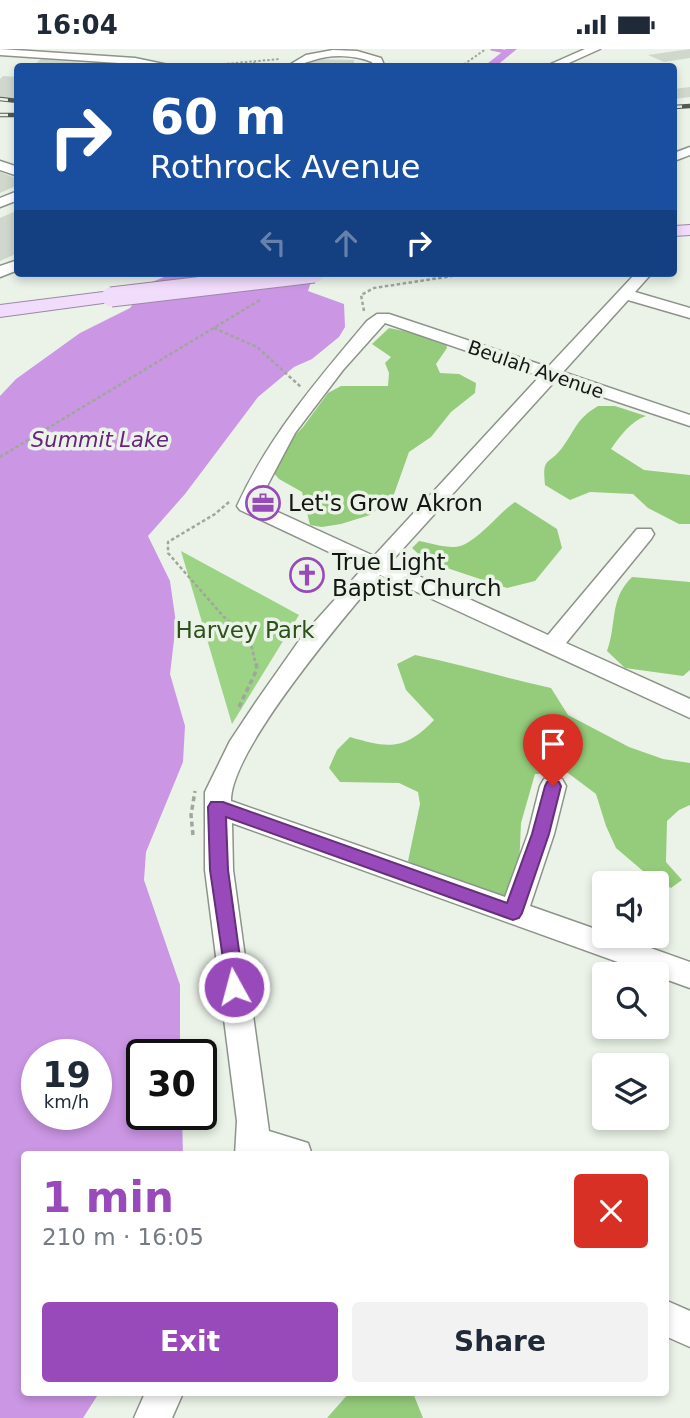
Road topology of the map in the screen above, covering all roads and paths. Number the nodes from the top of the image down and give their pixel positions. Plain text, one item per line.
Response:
1 (367, 49) edge
2 (486, 49) edge
3 (595, 49) edge
4 (0, 52) edge
5 (60, 52) edge
6 (351, 54) junction
7 (281, 59) dead end
8 (247, 62) junction
9 (148, 63) edge
10 (233, 63) edge
11 (253, 63) edge
12 (297, 63) edge
13 (376, 63) edge
14 (466, 63) edge
15 (559, 63) edge
16 (280, 277) edge
17 (446, 277) edge
18 (640, 277) edge
19 (625, 294) junction
20 (265, 297) dead end
21 (0, 311) edge
22 (690, 313) edge
23 (374, 318) junction
24 (214, 327) junction
25 (551, 374) junction
26 (306, 392) dead end
27 (690, 421) edge
28 (0, 457) edge
29 (218, 514) dead end
30 (644, 534) dead end
31 (376, 566) junction
32 (223, 616) dead end
33 (551, 646) junction
34 (690, 709) edge
35 (553, 786) dead end
36 (217, 807) junction
37 (513, 913) junction
38 (690, 975) edge
39 (252, 1150) edge
40 (669, 1320) edge
41 (690, 1329) edge
42 (163, 1396) edge
43 (153, 1418) edge

1 - 6 street
2 - 14 path
3 - 15 street
4 - 5 street
5 - 9 street
6 - 12 street
6 - 13 street
7 - 8 path
8 - 10 path
8 - 11 path
16 - 21 main road, bridge
17 - 23 path
18 - 19 street
19 - 22 street
19 - 25 street
20 - 24 path
23 - 25 street, Beulah Avenue
23 - 31 street
24 - 26 path
24 - 28 path
25 - 27 street, Beulah Avenue
25 - 31 street
29 - 32 path
30 - 33 street
31 - 33 street
31 - 36 street
33 - 34 street
35 - 37 street
36 - 37 street
36 - 39 street
37 - 38 street
40 - 41 street
42 - 43 street

